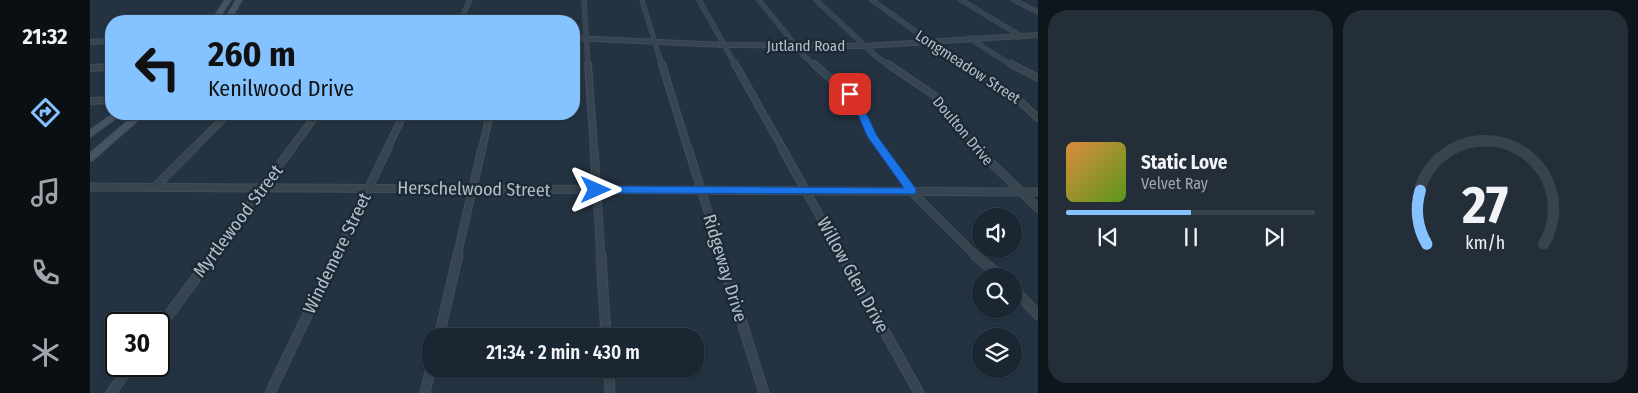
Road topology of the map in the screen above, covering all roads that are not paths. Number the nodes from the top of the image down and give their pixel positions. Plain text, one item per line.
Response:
1 (228, 0) edge
2 (239, 0) edge
3 (470, 0) edge
4 (584, 0) edge
5 (642, 0) edge
6 (699, 0) edge
7 (759, 0) edge
8 (816, 0) edge
9 (872, 0) edge
10 (961, 0) edge
11 (1014, 0) edge
12 (1038, 12) edge
13 (230, 13) joint
14 (218, 14) joint
15 (463, 15) edge
16 (1019, 35) junction
17 (1038, 35) edge
18 (580, 38) edge
19 (587, 38) junction
20 (969, 38) junction
21 (105, 41) edge
22 (90, 42) edge
23 (655, 42) junction
24 (928, 42) junction
25 (724, 45) junction
26 (796, 46) junction
27 (865, 46) junction
28 (105, 67) edge
29 (90, 68) edge
30 (1038, 78) edge
31 (105, 100) edge
32 (90, 101) edge
33 (1038, 118) edge
34 (110, 120) edge
35 (134, 120) edge
36 (222, 120) edge
37 (313, 120) edge
38 (401, 120) edge
39 (489, 120) edge
40 (90, 134) edge
41 (90, 158) edge
42 (90, 187) edge
43 (155, 187) junction
44 (369, 187) junction
45 (263, 188) junction
46 (473, 189) junction
47 (596, 190) junction
48 (700, 190) junction
49 (806, 191) junction
50 (912, 192) junction
51 (1020, 192) junction
52 (1038, 192) edge
53 (1038, 208) edge
54 (990, 268) edge
55 (1022, 297) edge
56 (170, 313) edge
57 (1038, 314) edge
58 (441, 328) edge
59 (605, 328) edge
60 (122, 377) edge
61 (428, 378) edge
62 (609, 378) edge
63 (111, 393) edge
64 (270, 393) edge
65 (425, 393) edge
66 (610, 393) edge
67 (764, 393) edge
68 (919, 393) edge

1 - 14 main road
2 - 13 main road
3 - 15 street
4 - 19 street
5 - 23 street, Ridgeway Drive
6 - 25 street, Willow Glen Drive
7 - 26 street
8 - 27 street, Doulton Drive
9 - 24 street, Longmeadow Street
10 - 16 street
11 - 12 street
13 - 14 main road
16 - 17 street, Jutland Road
16 - 20 street, Jutland Road
18 - 19 street, Jutland Road
19 - 23 street, Jutland Road
19 - 47 street
20 - 24 street, Jutland Road
20 - 30 street
21 - 22 street
23 - 25 street, Jutland Road
23 - 48 street, Ridgeway Drive
24 - 27 street, Jutland Road
24 - 33 street, Longmeadow Street
25 - 26 street, Jutland Road
25 - 49 street, Willow Glen Drive
26 - 27 street, Jutland Road
26 - 50 street
27 - 51 street, Doulton Drive
28 - 29 street
31 - 32 street
34 - 40 main road
35 - 41 main road
36 - 43 street
37 - 45 street, Myrtlewood Street
38 - 44 street, Windemere Street
39 - 46 street
42 - 43 street, Herschelwood Street
43 - 45 street, Herschelwood Street
44 - 45 street, Herschelwood Street
44 - 46 street, Herschelwood Street
44 - 64 street, Windemere Street
45 - 56 street, Myrtlewood Street
46 - 47 street, Herschelwood Street
46 - 58 street
47 - 48 street, Herschelwood Street
47 - 59 street
48 - 49 street, Herschelwood Street
48 - 67 street, Ridgeway Drive
49 - 50 street, Herschelwood Street
49 - 68 street, Willow Glen Drive
50 - 51 street, Herschelwood Street
50 - 54 street
51 - 52 street, Herschelwood Street
51 - 53 street, Doulton Drive
55 - 57 street
60 - 63 street
61 - 65 street
62 - 66 street

